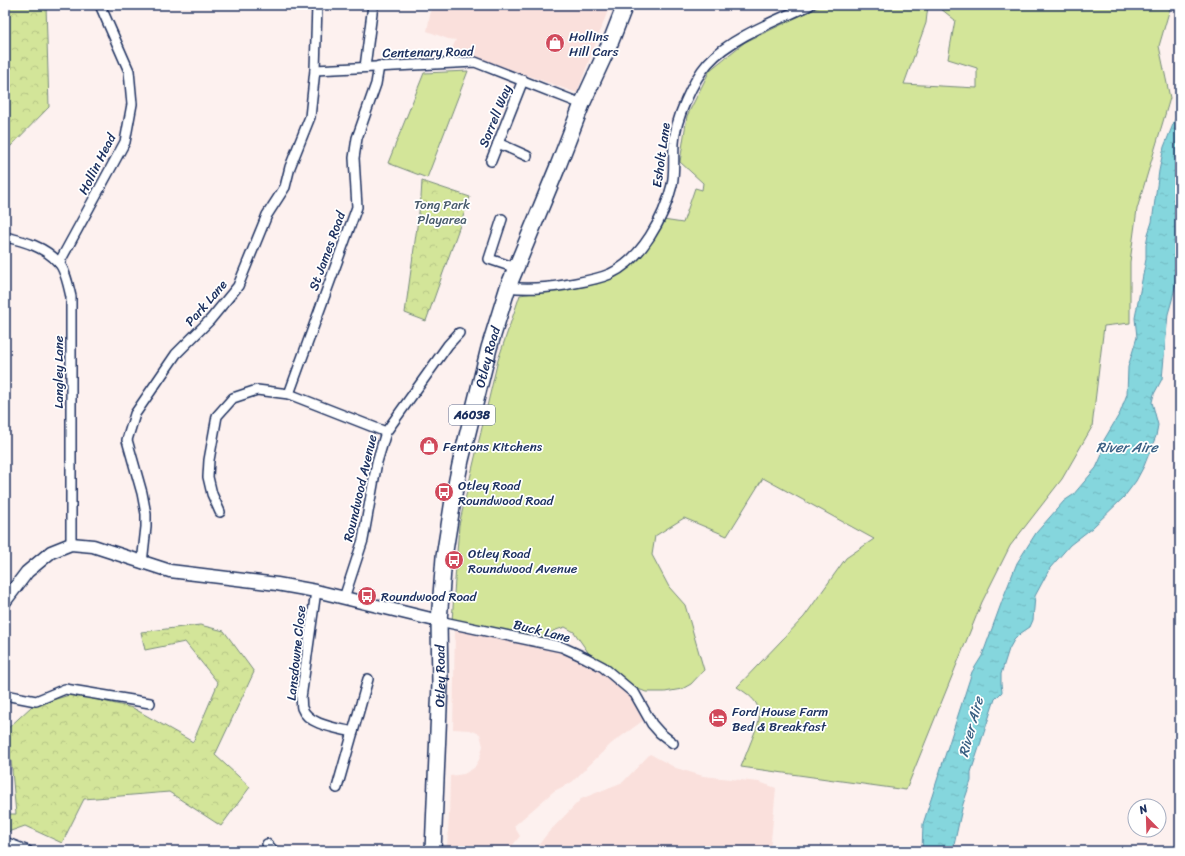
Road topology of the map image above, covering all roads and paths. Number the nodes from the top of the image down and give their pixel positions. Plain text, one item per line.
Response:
1 (100, 5) edge
2 (317, 5) edge
3 (373, 5) edge
4 (625, 5) edge
5 (810, 5) edge
6 (379, 66) junction
7 (365, 67) junction
8 (315, 70) junction
9 (523, 80) junction
10 (582, 104) junction
11 (498, 143) junction
12 (528, 156) dead end
13 (491, 161) dead end
14 (502, 219) dead end
15 (5, 236) edge
16 (59, 262) junction
17 (516, 268) junction
18 (508, 288) junction
19 (459, 333) dead end
20 (289, 394) junction
21 (386, 432) junction
22 (220, 512) dead end
23 (71, 544) junction
24 (142, 563) junction
25 (316, 591) junction
26 (344, 598) junction
27 (5, 601) edge
28 (439, 621) junction
29 (368, 679) dead end
30 (5, 695) edge
31 (150, 703) dead end
32 (353, 732) junction
33 (672, 744) dead end
34 (337, 788) dead end
35 (5, 842) edge
36 (28, 851) edge
37 (433, 851) edge

1 - 16 street, Hollin Head
2 - 8 street, Park Lane
3 - 7 street
4 - 10 main road, Otley Road / A6038
5 - 18 street, Esholt Lane
6 - 7 street, Centenary Road
6 - 9 street, Centenary Road
6 - 20 street, St James Road
7 - 8 street, Centenary Road
8 - 24 street, Park Lane
9 - 10 street, Centenary Road
9 - 11 street, Sorrell Way
10 - 17 main road, Otley Road / A6038
11 - 12 street
11 - 13 street, Sorrell Way
14 - 17 street
15 - 16 street
16 - 23 street, Langley Lane
17 - 18 main road, Otley Road / A6038
18 - 28 main road, Otley Road / A6038
19 - 21 street, Roundwood Avenue
20 - 21 street
20 - 22 street
21 - 26 street, Roundwood Avenue
23 - 24 street
23 - 27 street
24 - 25 street
25 - 26 street
25 - 32 street, Lansdowne Close
26 - 28 street
28 - 33 street, Buck Lane
28 - 37 main road, Otley Road / A6038
29 - 32 street
30 - 31 street
32 - 34 street
35 - 36 street

